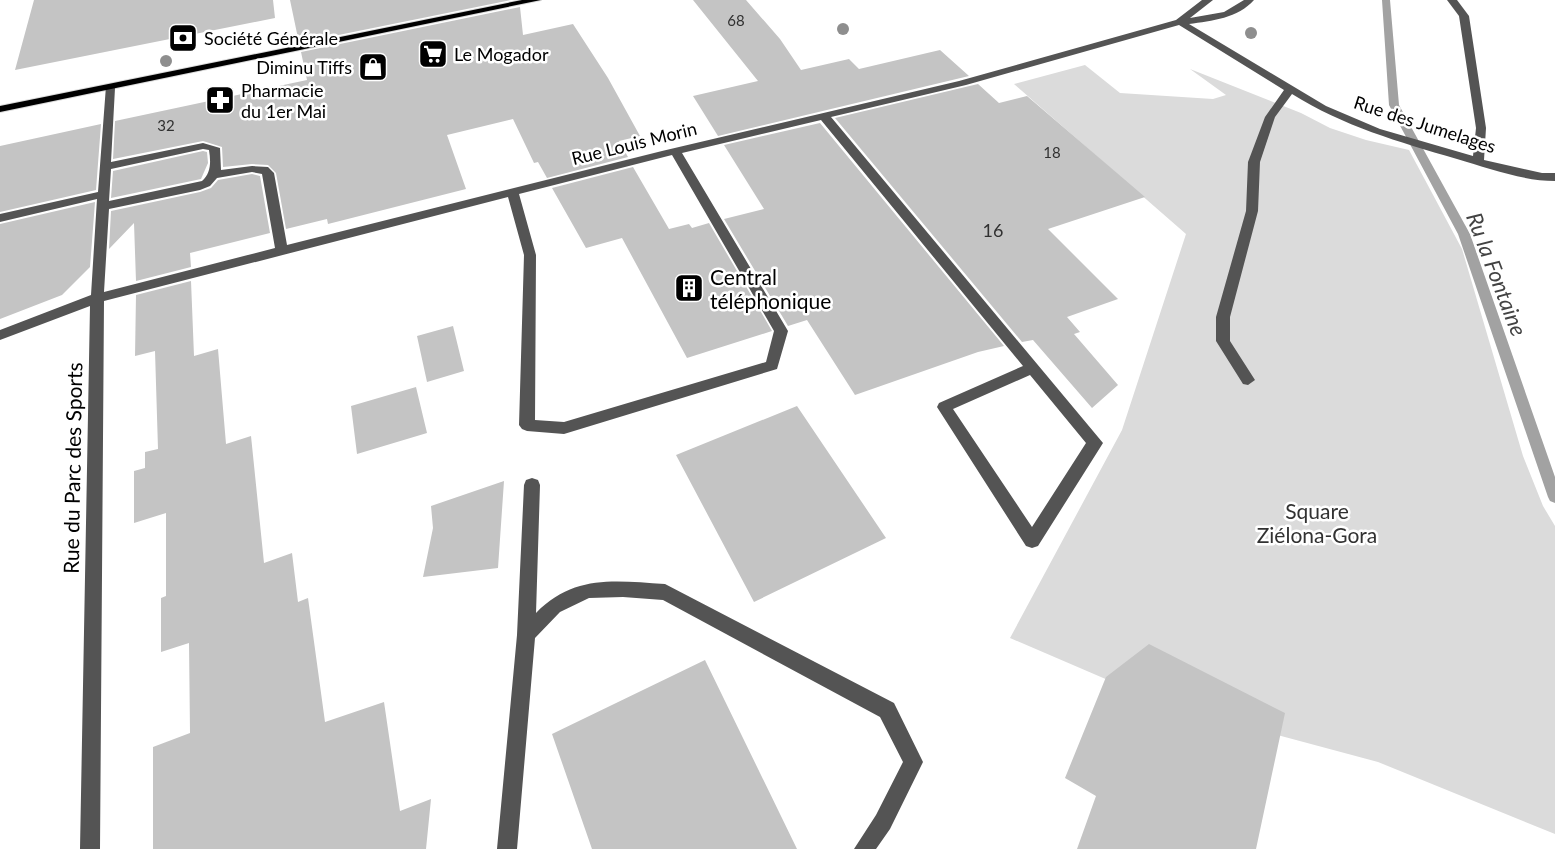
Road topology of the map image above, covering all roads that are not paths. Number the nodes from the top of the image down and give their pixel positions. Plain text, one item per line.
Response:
1 (536, 0) edge
2 (1208, 0) edge
3 (1249, 0) edge
4 (1452, 0) edge
5 (1179, 21) junction
6 (110, 88) junction
7 (1290, 89) junction
8 (0, 109) edge
9 (824, 116) junction
10 (675, 151) junction
11 (1478, 161) junction
12 (105, 167) junction
13 (214, 176) junction
14 (1555, 177) edge
15 (513, 192) junction
16 (103, 200) junction
17 (0, 218) edge
18 (282, 251) junction
19 (97, 298) junction
20 (0, 335) edge
21 (1033, 368) junction
22 (1248, 380) dead end
23 (532, 485) dead end
24 (526, 635) junction
25 (90, 849) edge
26 (507, 849) edge
27 (864, 849) edge

1 - 6 main road
2 - 5 street, Rue Louis Morin
3 - 5 street, Rue Louis Morin
4 - 11 street
5 - 7 street, Rue des Jumelages
5 - 9 street, Rue Louis Morin
6 - 8 main road
6 - 12 street, Rue du Parc des Sports
7 - 11 street, Rue des Jumelages
7 - 22 street
9 - 10 street, Rue Louis Morin
9 - 21 street
10 - 15 street, Rue Louis Morin
10 - 15 street
11 - 14 street, Rue des Jumelages
12 - 13 street
12 - 16 street, Rue du Parc des Sports
13 - 16 street
13 - 18 street
15 - 18 street, Rue Louis Morin
16 - 17 street
16 - 19 street, Rue du Parc des Sports
18 - 19 street, Rue Louis Morin
19 - 20 street, Rue Louis Morin
19 - 25 street, Rue du Parc des Sports
21 - 21 street
23 - 24 street
24 - 26 street
24 - 27 street

